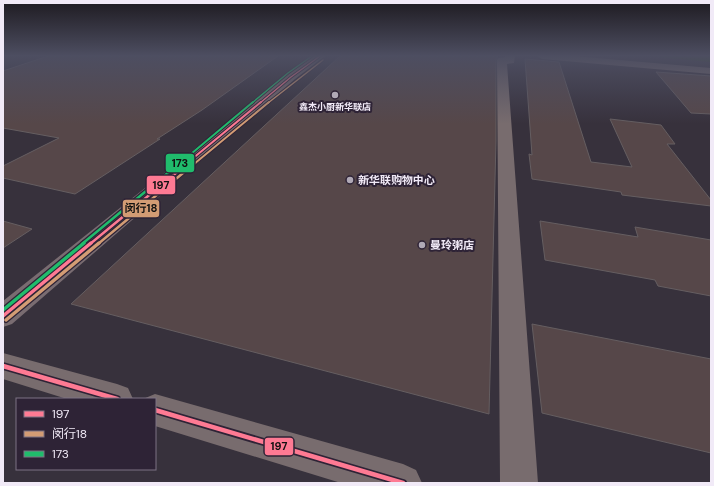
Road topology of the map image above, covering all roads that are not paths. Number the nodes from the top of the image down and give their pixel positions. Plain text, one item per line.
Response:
1 (289, 79) edge
2 (503, 79) edge
3 (3, 316) edge
4 (3, 366) edge
5 (114, 398) edge
6 (156, 410) edge
7 (403, 483) edge
8 (519, 483) edge

1 - 3 main road
2 - 8 street
4 - 5 street
6 - 7 street

